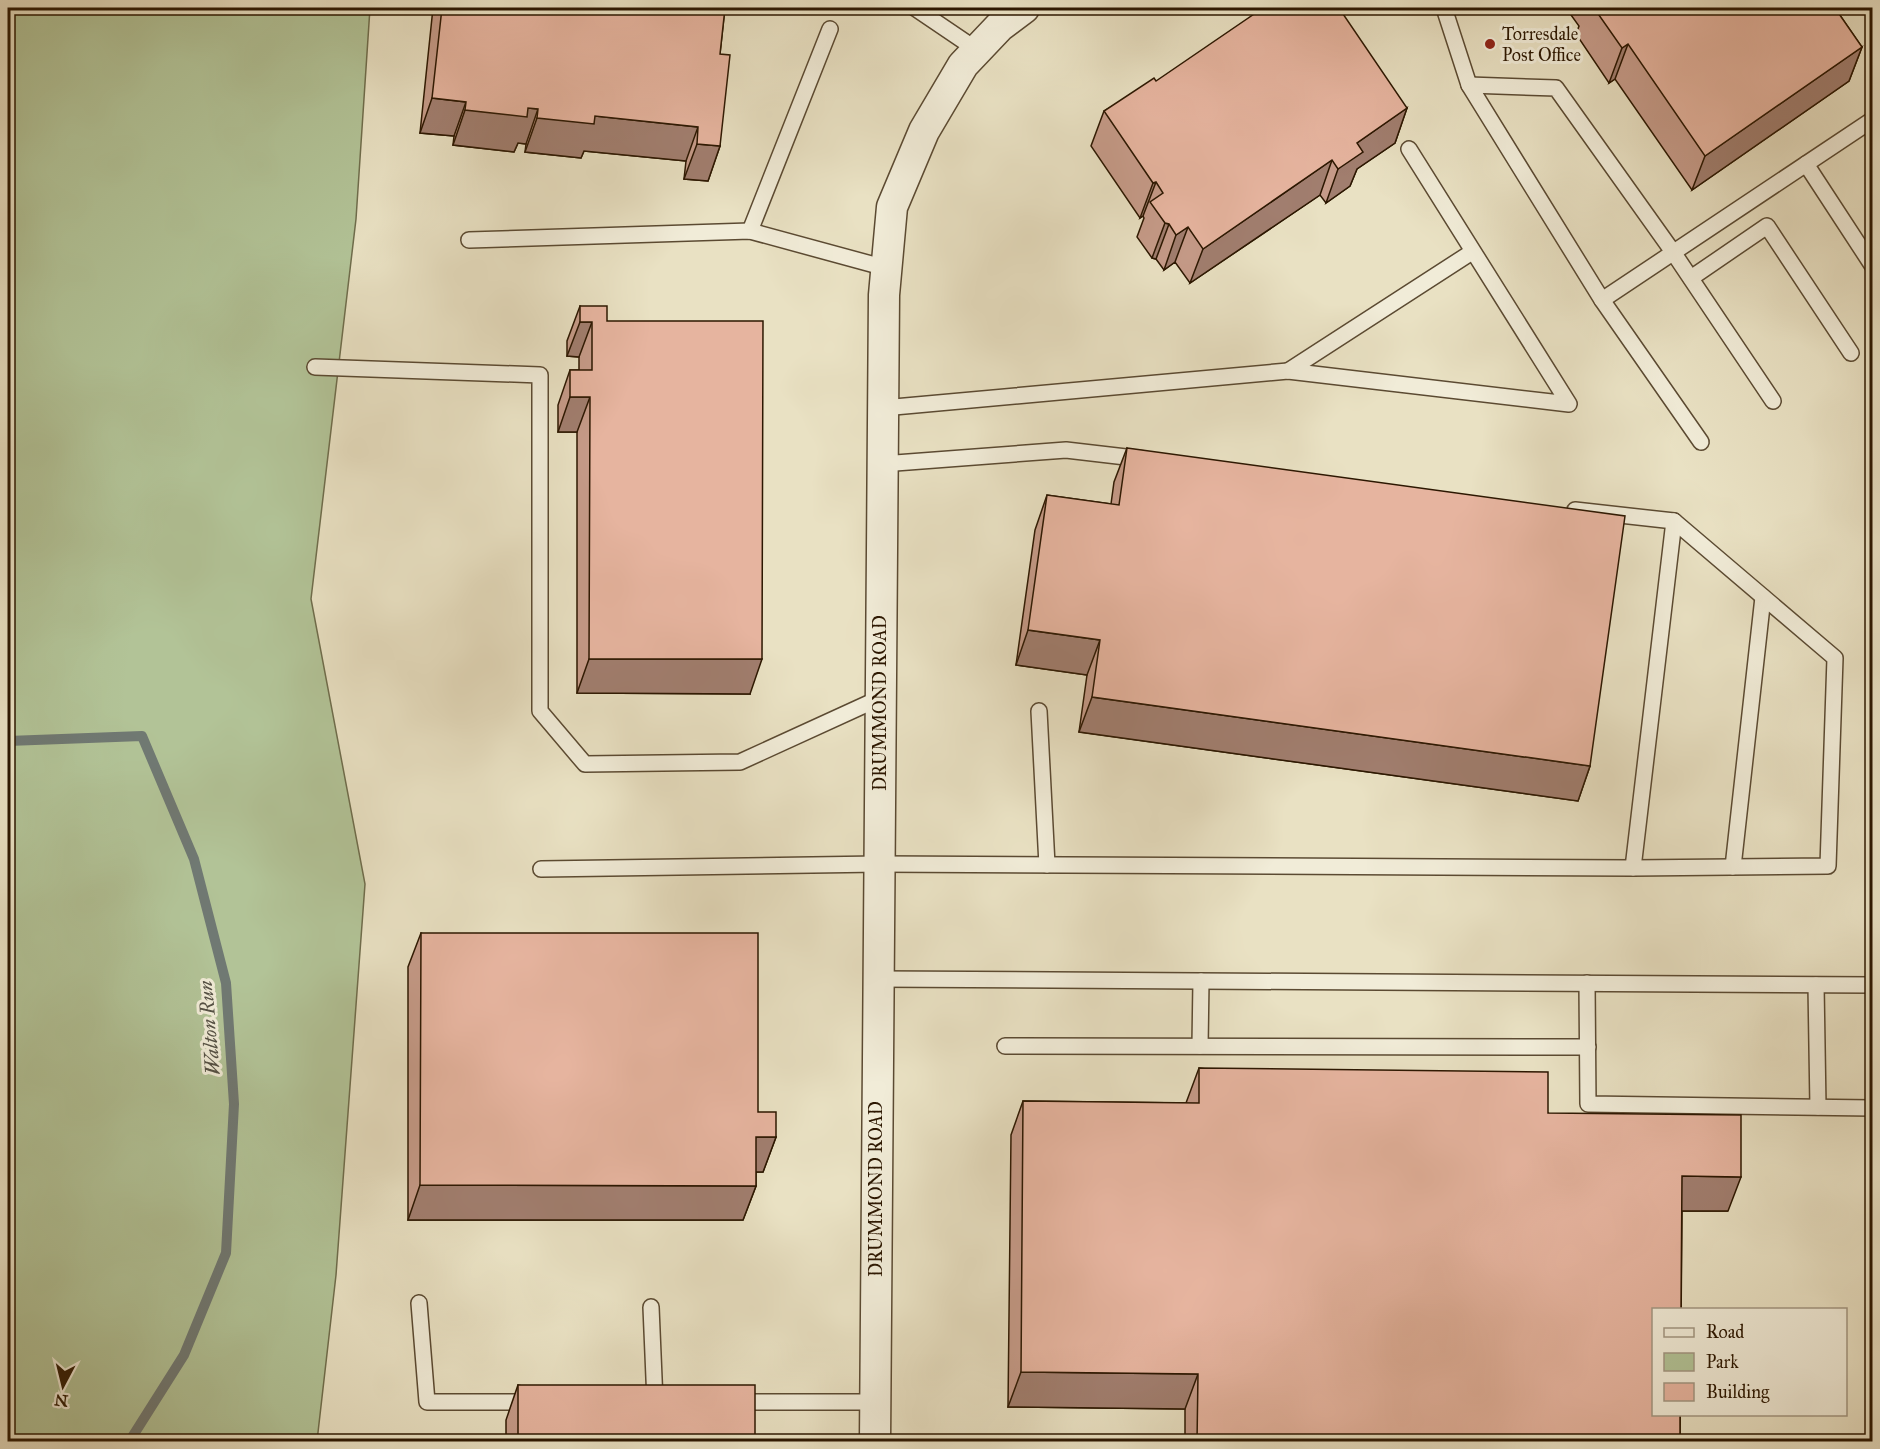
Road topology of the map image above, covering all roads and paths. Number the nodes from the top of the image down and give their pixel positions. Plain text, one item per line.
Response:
1 (915, 8) edge
2 (1024, 8) edge
3 (1444, 8) edge
4 (830, 29) dead end
5 (977, 50) junction
6 (1468, 86) junction
7 (1872, 120) edge
8 (1408, 149) dead end
9 (1806, 164) junction
10 (750, 231) junction
11 (469, 240) dead end
12 (1472, 252) junction
13 (1673, 252) junction
14 (1872, 265) edge
15 (886, 268) junction
16 (1691, 278) junction
17 (1602, 300) junction
18 (1851, 353) dead end
19 (315, 367) dead end
20 (1288, 371) junction
21 (1773, 401) dead end
22 (883, 408) junction
23 (1701, 442) dead end
24 (1160, 461) edge
25 (882, 464) junction
26 (1557, 508) edge
27 (1674, 521) junction
28 (1763, 597) junction
29 (880, 698) junction
30 (1039, 711) dead end
31 (879, 864) junction
32 (1047, 865) junction
33 (1733, 867) junction
34 (1633, 868) junction
35 (541, 869) dead end
36 (878, 979) junction
37 (1202, 981) junction
38 (1587, 983) junction
39 (1816, 985) junction
40 (1872, 985) edge
41 (1005, 1046) dead end
42 (1200, 1046) junction
43 (1587, 1047) junction
44 (1818, 1107) junction
45 (1872, 1108) edge
46 (419, 1303) dead end
47 (651, 1307) dead end
48 (552, 1402) edge
49 (655, 1402) edge
50 (724, 1402) edge
51 (875, 1402) junction
52 (875, 1442) edge

1 - 5 lane
2 - 5 street, DRUMMOND ROAD
3 - 6 lane
4 - 10 lane
5 - 15 street, DRUMMOND ROAD
6 - 13 lane
6 - 17 lane
7 - 9 lane
8 - 12 lane
9 - 13 lane
9 - 14 lane
10 - 11 lane
10 - 15 lane
12 - 20 lane
12 - 20 lane
13 - 16 lane
13 - 17 lane
15 - 22 street, DRUMMOND ROAD
16 - 18 lane
16 - 21 lane
17 - 23 lane
19 - 29 lane
20 - 22 lane
22 - 25 street, DRUMMOND ROAD
24 - 25 lane
25 - 29 street, DRUMMOND ROAD
26 - 27 lane
27 - 28 lane
27 - 34 lane
28 - 33 lane
28 - 33 lane
29 - 31 street, DRUMMOND ROAD
30 - 32 lane
31 - 32 lane
31 - 35 lane
31 - 36 street, DRUMMOND ROAD
32 - 34 lane
33 - 34 lane
36 - 37 lane
36 - 51 street, DRUMMOND ROAD
37 - 38 lane
37 - 42 lane
38 - 39 lane
38 - 43 lane
39 - 40 lane
39 - 44 lane
41 - 42 lane
42 - 43 lane
43 - 44 lane
44 - 45 lane
46 - 48 lane
47 - 49 lane
50 - 51 lane
51 - 52 street, DRUMMOND ROAD

